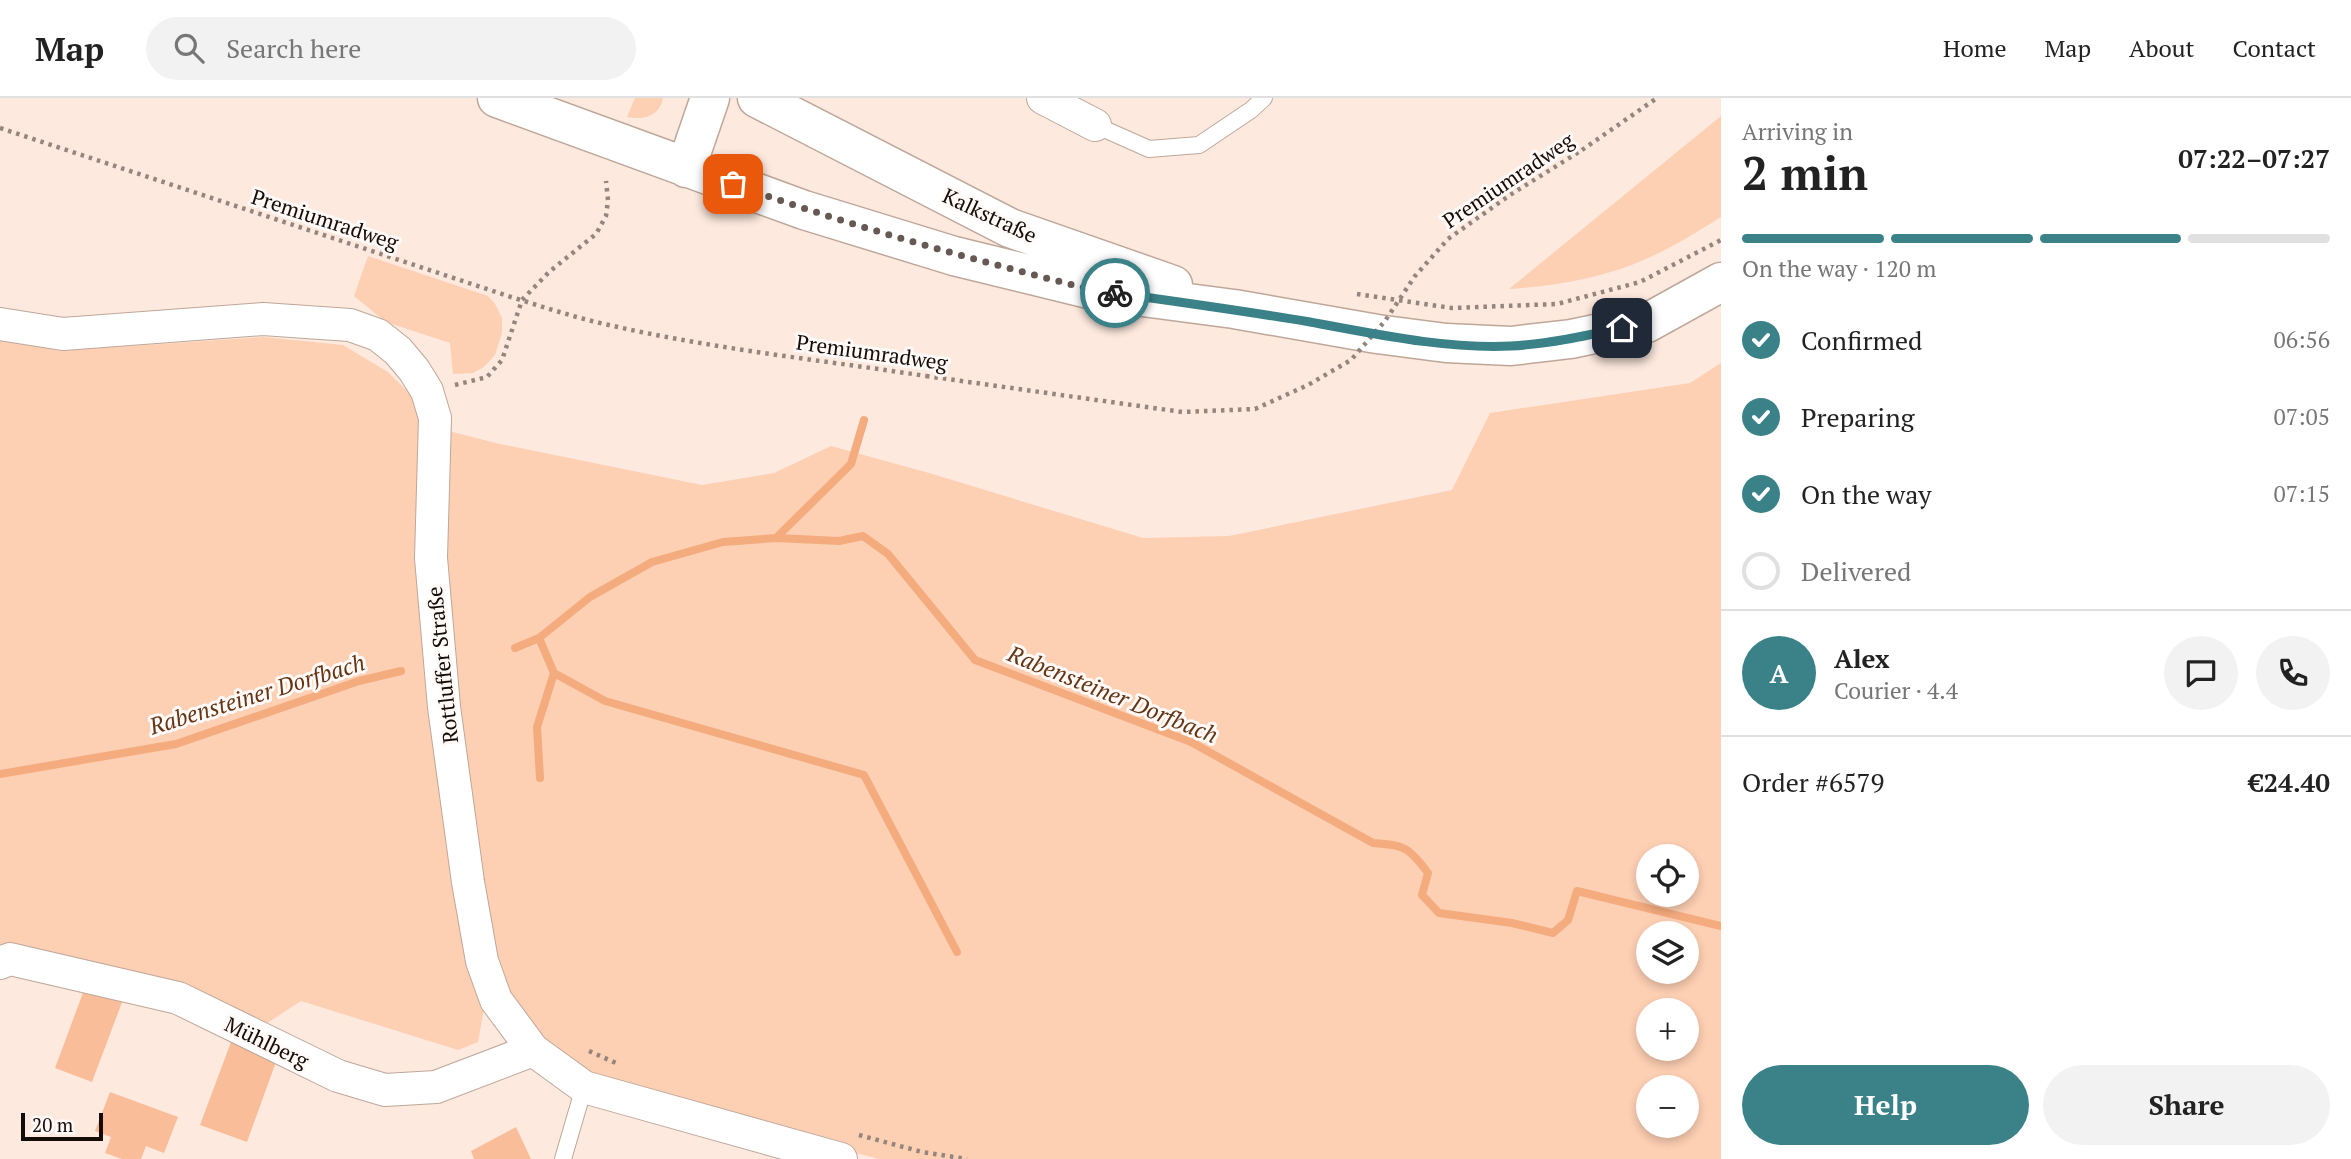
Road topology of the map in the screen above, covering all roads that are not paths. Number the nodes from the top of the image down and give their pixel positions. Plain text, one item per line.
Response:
1 (497, 98) edge
2 (710, 98) edge
3 (757, 98) edge
4 (1043, 98) edge
5 (1240, 98) edge
6 (1264, 98) edge
7 (1251, 110) junction
8 (1095, 125) joint
9 (686, 168) junction
10 (1721, 282) edge
11 (1234, 309) junction
12 (0, 324) edge
13 (0, 963) edge
14 (533, 1050) junction
15 (584, 1087) junction
16 (850, 1147) edge
17 (563, 1159) edge

1 - 9 main road, Kalkstraße
2 - 9 main road
3 - 11 main road, Kalkstraße
4 - 8 street
5 - 7 lane
6 - 7 lane
7 - 8 lane
9 - 11 main road, Kalkstraße
10 - 11 main road, Kalkstraße
12 - 14 street, Rottluffer Straße
13 - 14 street, Mühlberg
14 - 15 street, Rottluffer Straße
15 - 16 street, Rottluffer Straße
15 - 17 lane

